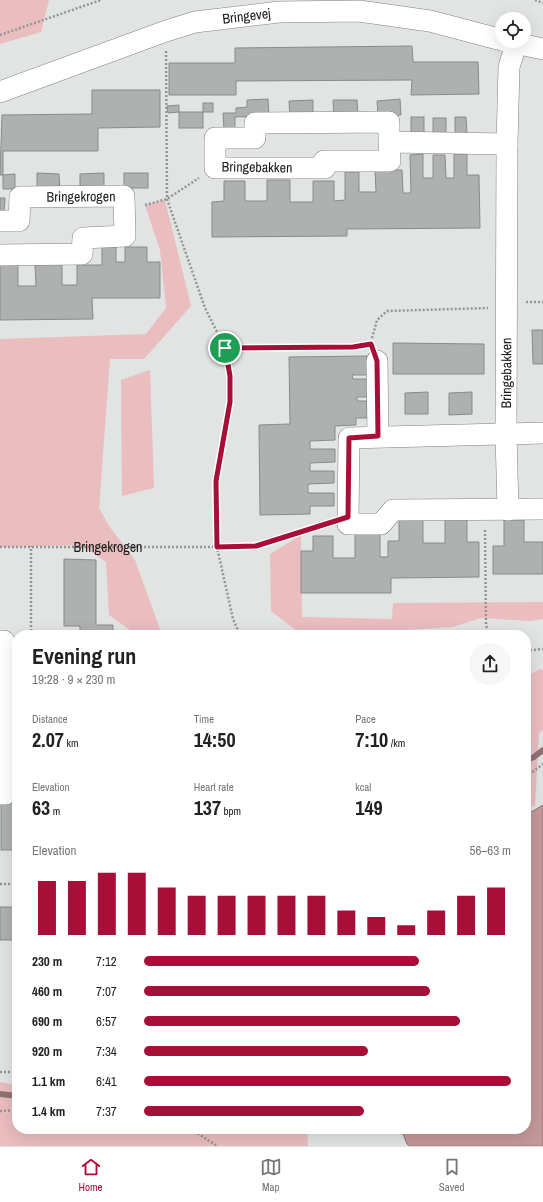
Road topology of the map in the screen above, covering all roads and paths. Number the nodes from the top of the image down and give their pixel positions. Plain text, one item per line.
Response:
1 (101, 0) edge
2 (535, 0) edge
3 (543, 3) edge
4 (166, 31) junction
5 (0, 35) edge
6 (495, 38) edge
7 (531, 47) edge
8 (508, 48) edge
9 (543, 49) edge
10 (0, 92) edge
11 (389, 142) junction
12 (507, 144) junction
13 (215, 168) junction
14 (167, 199) junction
15 (124, 207) junction
16 (0, 221) edge
17 (0, 255) edge
18 (507, 303) junction
19 (225, 348) junction
20 (377, 361) dead end
21 (543, 433) edge
22 (506, 434) junction
23 (378, 436) junction
24 (543, 509) edge
25 (484, 510) junction
26 (508, 510) junction
27 (348, 517) junction
28 (32, 546) junction
29 (0, 547) edge
30 (217, 547) junction
31 (31, 630) edge
32 (238, 630) edge
33 (487, 630) edge
34 (0, 641) edge
35 (543, 649) edge
36 (531, 650) edge
37 (543, 764) edge
38 (531, 773) edge
39 (0, 794) edge
40 (0, 884) edge
41 (12, 884) edge
42 (0, 1072) edge
43 (12, 1072) edge
44 (12, 1110) edge
45 (0, 1111) edge
46 (199, 1134) edge
47 (217, 1146) edge

1 - 5 path
2 - 3 path
4 - 6 street, Bringevej
4 - 10 street, Bringevej
4 - 14 path
7 - 9 street, Bringevej
8 - 12 street, Bringebakken
11 - 12 street
11 - 13 street, Bringebakken
11 - 13 street, Bringebakken
12 - 18 street, Bringebakken
13 - 14 path
14 - 15 path
14 - 19 path
15 - 16 street, Bringekrogen
15 - 17 street, Bringekrogen
18 - 19 path
18 - 22 street, Bringebakken
19 - 30 path
20 - 23 street
21 - 22 street
22 - 23 street
22 - 26 street, Bringebakken
23 - 27 street
24 - 26 street
25 - 26 street
25 - 27 street
25 - 33 path
27 - 30 path
28 - 29 path, Bringekrogen
28 - 30 path, Bringekrogen
28 - 31 path
30 - 32 path
34 - 39 street
35 - 36 path
37 - 38 path
40 - 41 path
42 - 43 path
44 - 45 path
46 - 47 path

